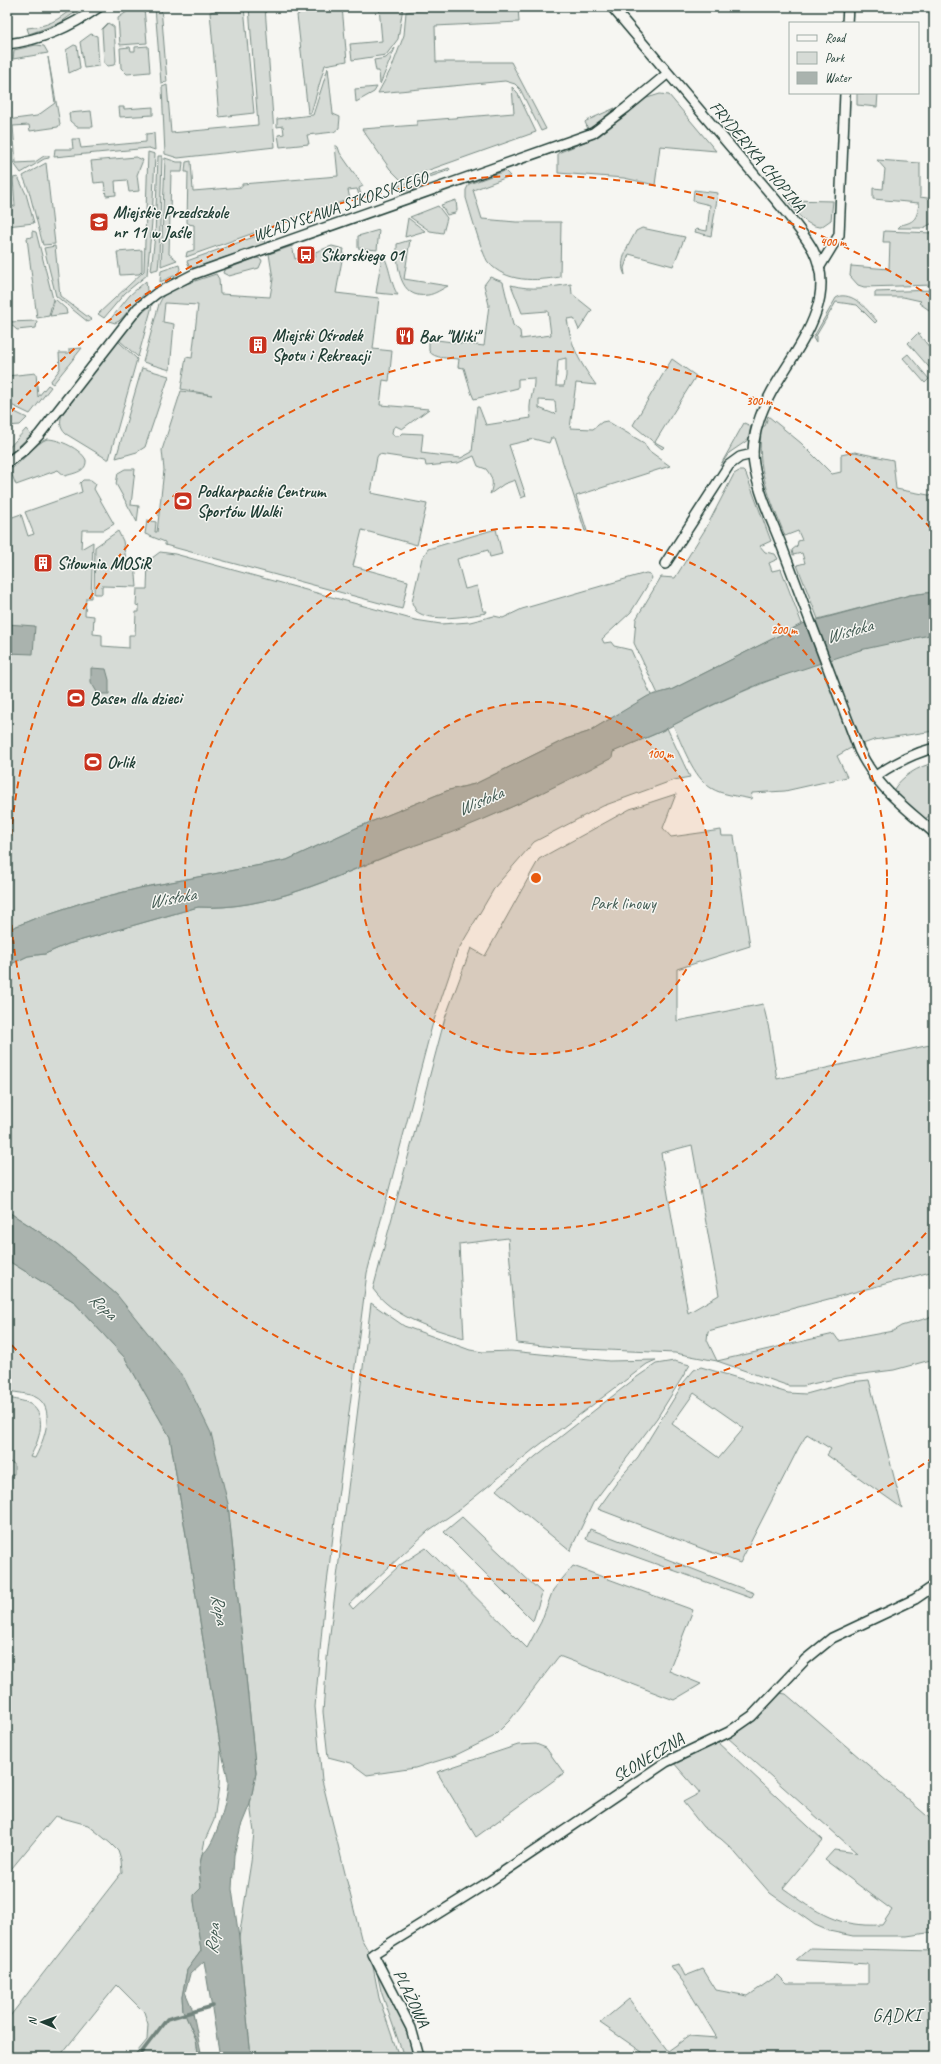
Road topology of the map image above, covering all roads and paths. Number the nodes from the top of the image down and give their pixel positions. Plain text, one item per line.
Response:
1 (99, 7) edge
2 (612, 7) edge
3 (848, 7) edge
4 (847, 22) edge
5 (7, 44) edge
6 (667, 74) junction
7 (845, 94) edge
8 (819, 268) junction
9 (753, 454) junction
10 (7, 463) edge
11 (665, 564) dead end
12 (934, 748) edge
13 (874, 777) junction
14 (934, 833) edge
15 (934, 1586) edge
16 (373, 1954) joint
17 (419, 2057) edge

1 - 5 street
2 - 6 street, FRYDERYKA CHOPINA
3 - 4 street
6 - 8 street, FRYDERYKA CHOPINA
6 - 10 street, WŁADYSŁAWA SIKORSKIEGO
7 - 8 street
8 - 9 street, FRYDERYKA CHOPINA
9 - 11 street
9 - 13 street, FRYDERYKA CHOPINA
12 - 13 street
13 - 14 street
15 - 16 street, SŁONECZNA
16 - 17 street, PLAŻOWA

